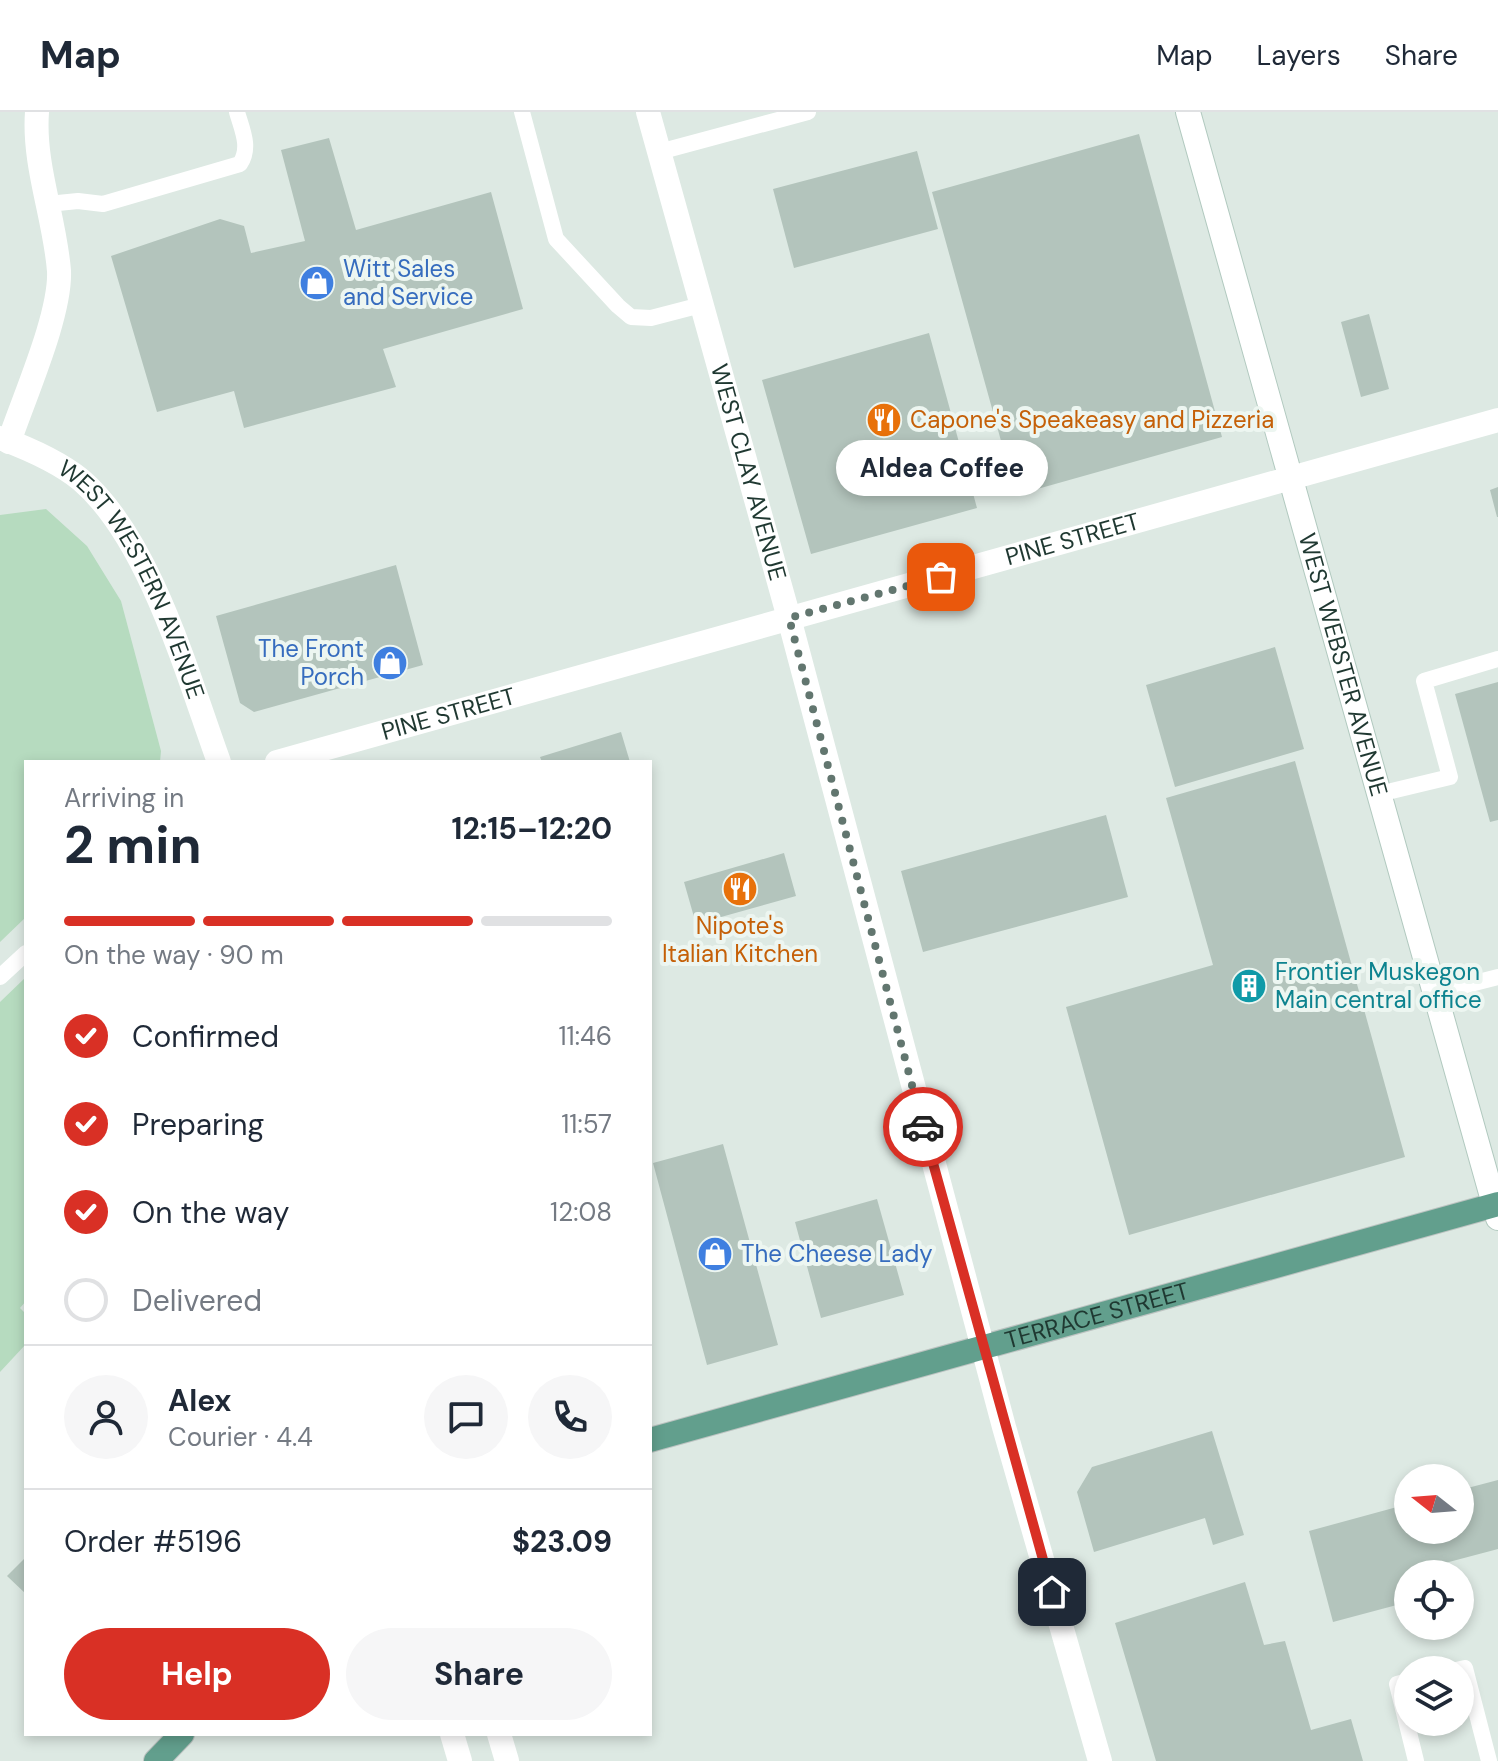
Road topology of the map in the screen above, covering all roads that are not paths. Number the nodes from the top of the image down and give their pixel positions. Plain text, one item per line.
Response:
1 (37, 112) edge
2 (237, 112) edge
3 (522, 112) edge
4 (648, 112) edge
5 (808, 112) edge
6 (1188, 112) edge
7 (659, 152) junction
8 (48, 204) junction
9 (701, 305) junction
10 (1498, 420) edge
11 (4, 440) edge
12 (1290, 480) junction
13 (789, 618) junction
14 (1498, 659) edge
15 (218, 760) edge
16 (284, 760) edge
17 (1379, 794) junction
18 (24, 955) edge
19 (0, 977) edge
20 (1498, 977) edge
21 (1435, 993) junction
22 (1497, 1209) edge
23 (983, 1346) junction
24 (652, 1439) edge
25 (1474, 1703) edge
26 (180, 1736) edge
27 (453, 1736) edge
28 (500, 1736) edge
29 (1410, 1736) edge
30 (156, 1761) edge
31 (460, 1761) edge
32 (507, 1761) edge
33 (1100, 1761) edge
34 (1416, 1761) edge
35 (1489, 1761) edge

1 - 8 street
2 - 8 lane
3 - 9 lane
4 - 7 street, WEST CLAY AVENUE
5 - 7 lane
6 - 12 street, WEST WEBSTER AVENUE
7 - 9 street, WEST CLAY AVENUE
8 - 11 street
9 - 13 street, WEST CLAY AVENUE
10 - 12 street, PINE STREET
11 - 15 street, WEST WESTERN AVENUE
12 - 13 street, PINE STREET
12 - 17 street, WEST WEBSTER AVENUE
13 - 16 street, PINE STREET
13 - 23 street, WEST CLAY AVENUE
14 - 17 lane
17 - 21 street, WEST WEBSTER AVENUE
18 - 19 lane
20 - 21 lane
21 - 22 street, WEST WEBSTER AVENUE
22 - 23 main road, TERRACE STREET
23 - 24 main road, TERRACE STREET
23 - 33 street, WEST CLAY AVENUE
25 - 35 lane
26 - 30 main road
27 - 31 street
28 - 32 street
29 - 34 lane

